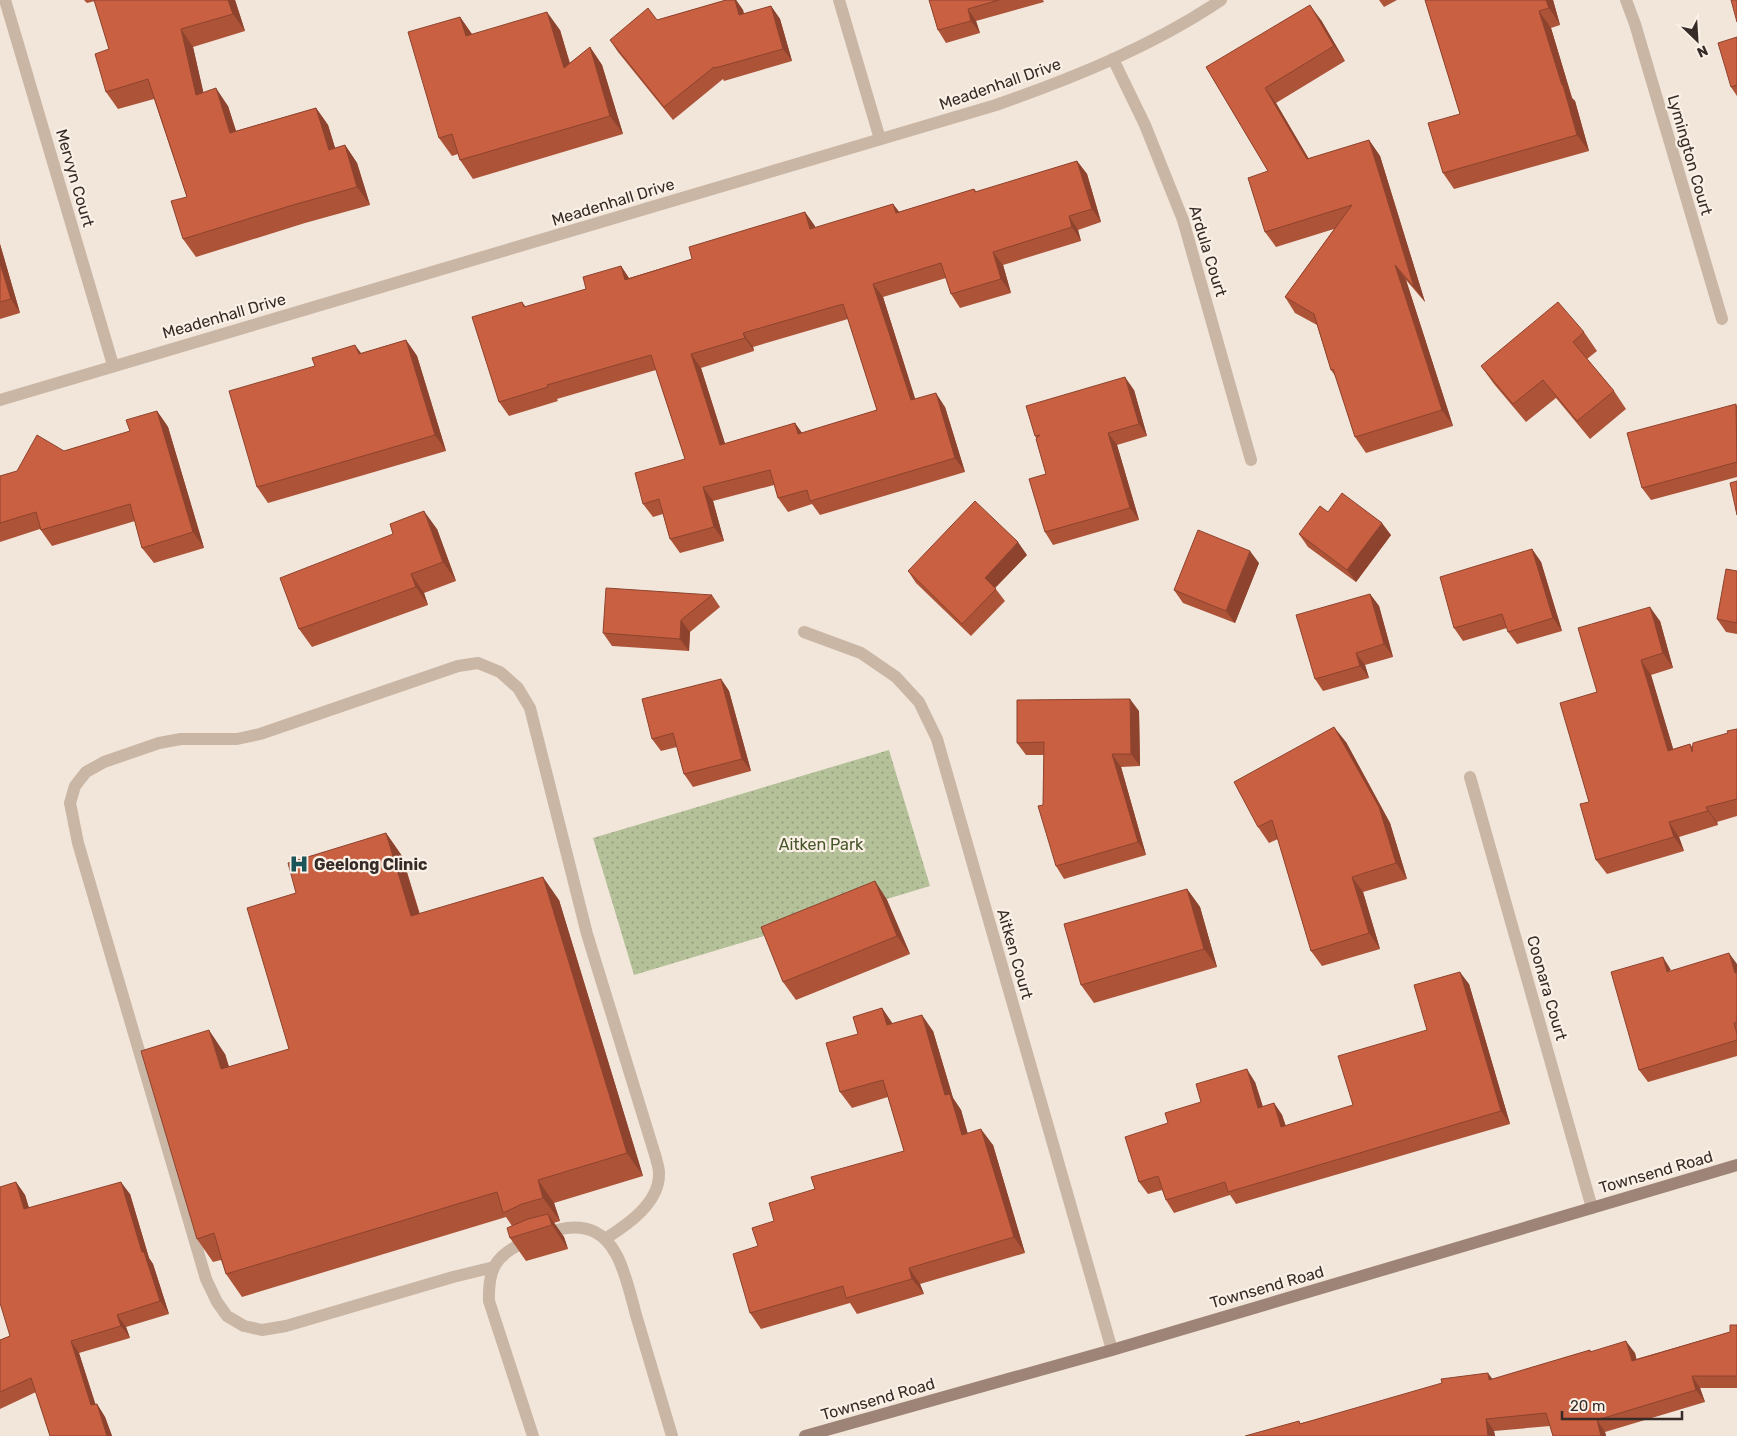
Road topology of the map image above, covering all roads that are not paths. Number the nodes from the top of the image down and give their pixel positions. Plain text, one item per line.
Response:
1 (5, 0) edge
2 (839, 0) edge
3 (1221, 0) edge
4 (1626, 0) edge
5 (1114, 59) junction
6 (880, 139) junction
7 (1722, 319) dead end
8 (113, 365) junction
9 (0, 400) edge
10 (1251, 460) dead end
11 (804, 632) dead end
12 (1470, 776) dead end
13 (1737, 1165) edge
14 (1592, 1208) junction
15 (605, 1240) junction
16 (494, 1267) junction
17 (1112, 1350) junction
18 (533, 1436) edge
19 (672, 1436) edge
20 (805, 1436) edge

1 - 8 street, Mervyn Court
2 - 6 street
3 - 5 street, Meadenhall Drive
4 - 7 street, Lymington Court
5 - 6 street, Meadenhall Drive
5 - 10 street, Ardula Court
6 - 8 street, Meadenhall Drive
8 - 9 street, Meadenhall Drive
11 - 17 street, Aitken Court
12 - 14 street, Coonara Court
13 - 14 main road, Townsend Road
14 - 17 main road, Townsend Road
15 - 16 street
15 - 16 street
15 - 19 street
16 - 18 street
17 - 20 main road, Townsend Road

